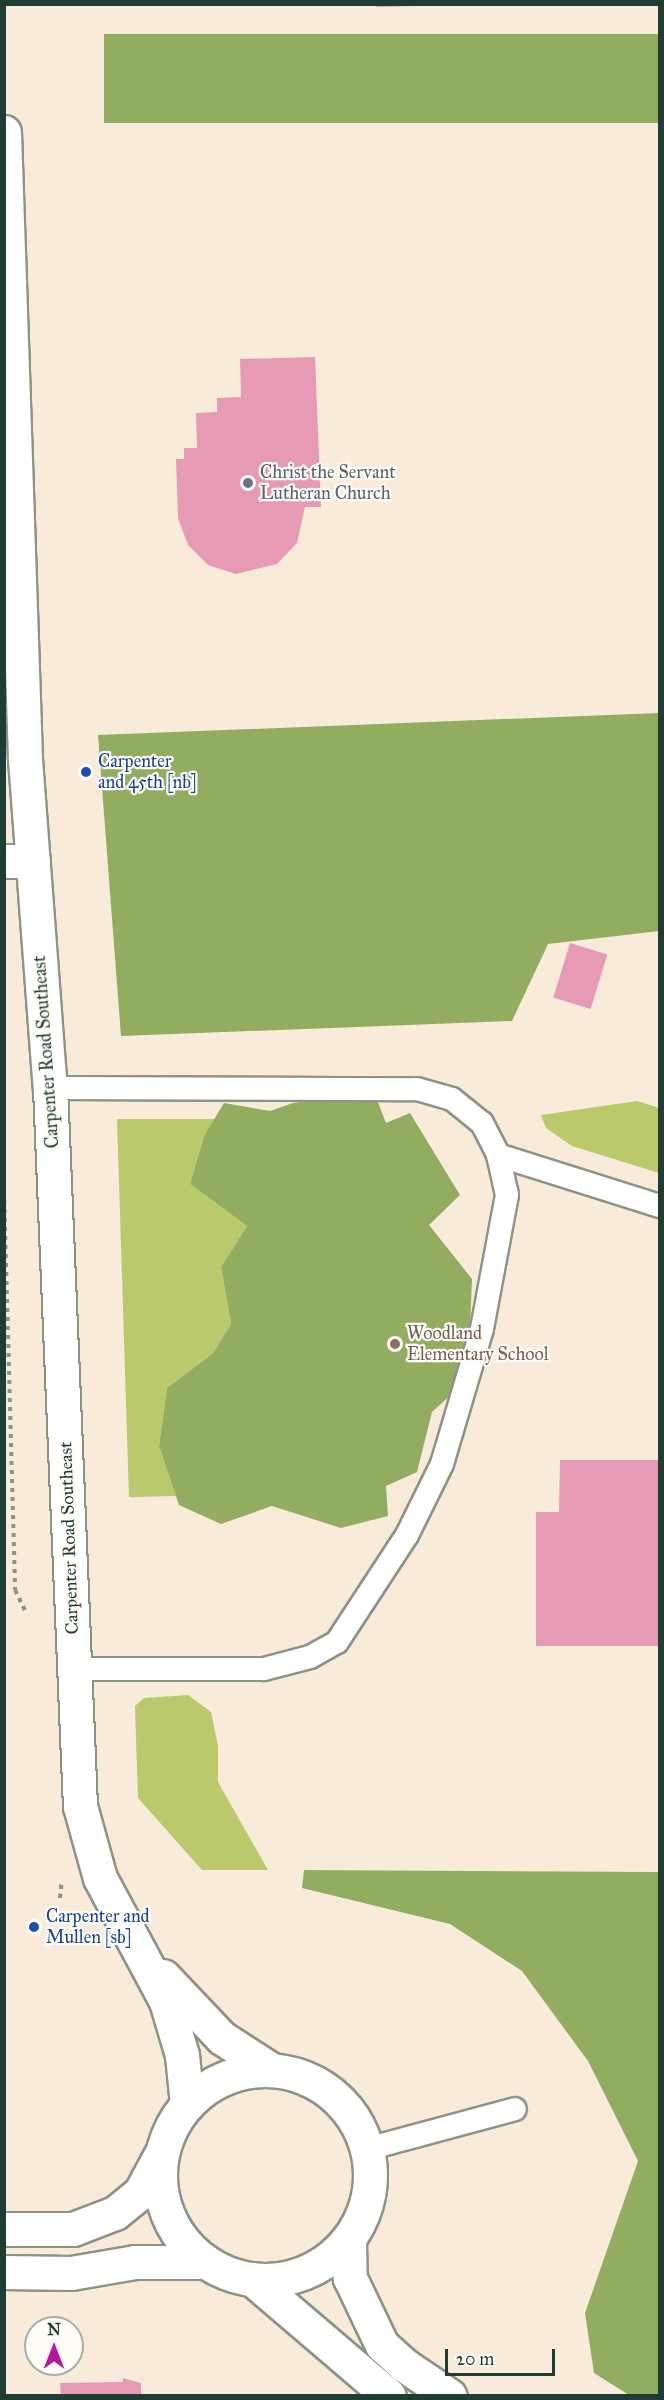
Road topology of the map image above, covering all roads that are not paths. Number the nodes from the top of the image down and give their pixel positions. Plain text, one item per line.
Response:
1 (4, 132) edge
2 (19, 861) edge
3 (50, 1088) junction
4 (498, 1155) junction
5 (660, 1206) edge
6 (75, 1669) junction
7 (146, 1958) junction
8 (273, 2070) junction
9 (187, 2105) junction
10 (515, 2109) dead end
11 (367, 2149) junction
12 (163, 2150) junction
13 (4, 2229) edge
14 (349, 2239) junction
15 (206, 2262) junction
16 (4, 2272) edge
17 (252, 2279) junction
18 (389, 2396) edge
19 (450, 2396) edge

1 - 2 street, Carpenter Road Southeast
2 - 3 street, Carpenter Road Southeast
3 - 4 lane
3 - 6 street, Carpenter Road Southeast
4 - 5 lane
4 - 6 lane
6 - 7 street, Carpenter Road Southeast
7 - 8 street, Carpenter Road Southeast
7 - 9 street, Carpenter Road Southeast
8 - 9 street
8 - 11 street
9 - 12 street
10 - 11 lane
11 - 14 street
12 - 13 street
12 - 15 street
14 - 17 street
14 - 19 street
15 - 16 street
15 - 17 street
17 - 18 street

